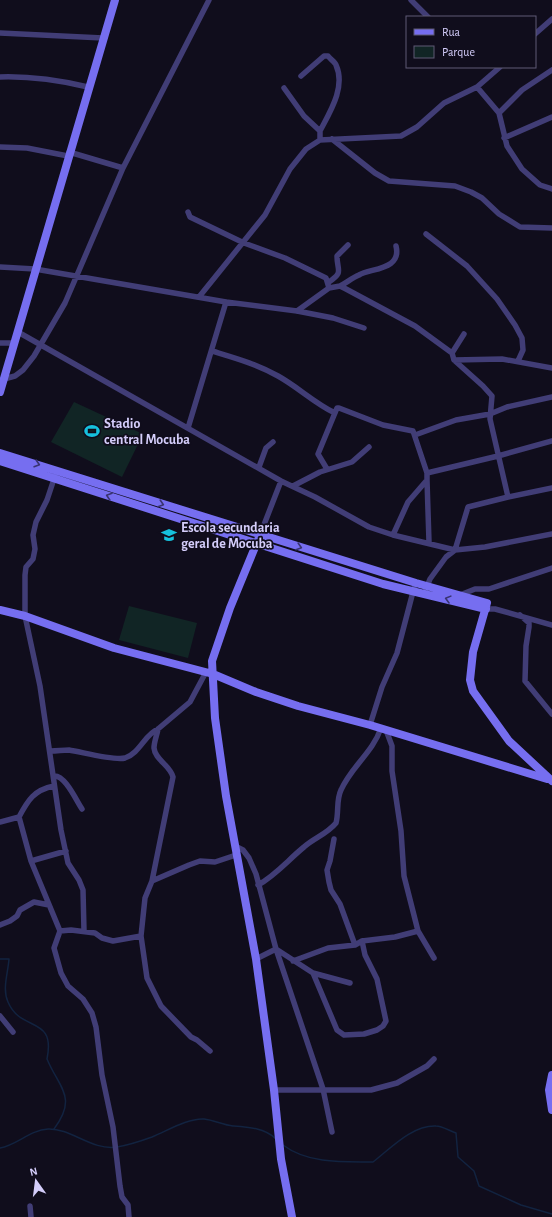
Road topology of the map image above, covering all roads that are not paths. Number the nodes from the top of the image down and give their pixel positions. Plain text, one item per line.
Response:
1 (115, 0) edge
2 (209, 0) edge
3 (411, 0) edge
4 (427, 16) edge
5 (552, 19) edge
6 (0, 33) edge
7 (536, 33) edge
8 (103, 38) junction
9 (499, 68) edge
10 (552, 70) edge
11 (301, 76) dead end
12 (0, 77) edge
13 (88, 87) junction
14 (477, 87) junction
15 (284, 88) dead end
16 (499, 113) junction
17 (552, 117) edge
18 (320, 131) junction
19 (332, 138) junction
20 (504, 138) junction
21 (320, 140) junction
22 (0, 147) edge
23 (69, 154) junction
24 (123, 168) junction
25 (552, 189) edge
26 (188, 212) dead end
27 (552, 228) edge
28 (426, 234) dead end
29 (244, 243) junction
30 (348, 245) dead end
31 (396, 246) dead end
32 (0, 266) edge
33 (36, 269) junction
34 (75, 277) junction
35 (329, 285) junction
36 (340, 286) junction
37 (199, 297) junction
38 (226, 302) junction
39 (297, 311) junction
40 (364, 328) dead end
41 (18, 332) junction
42 (464, 334) dead end
43 (0, 343) edge
44 (14, 343) junction
45 (41, 344) junction
46 (212, 351) junction
47 (452, 353) junction
48 (454, 360) junction
49 (518, 361) junction
50 (552, 367) edge
51 (4, 379) junction
52 (0, 392) edge
53 (552, 397) edge
54 (335, 413) junction
55 (490, 414) junction
56 (188, 428) junction
57 (415, 435) junction
58 (552, 440) edge
59 (273, 442) dead end
60 (369, 447) dead end
61 (0, 453) edge
62 (498, 456) junction
63 (0, 461) edge
64 (259, 468) junction
65 (327, 469) junction
66 (427, 473) junction
67 (55, 474) junction
68 (427, 480) junction
69 (281, 481) junction
70 (293, 486) junction
71 (552, 488) edge
72 (508, 497) junction
73 (140, 501) junction
74 (552, 534) edge
75 (260, 535) junction
76 (393, 535) junction
77 (429, 542) junction
78 (256, 544) junction
79 (455, 550) junction
80 (552, 568) edge
81 (383, 572) junction
82 (383, 584) junction
83 (415, 587) junction
84 (426, 590) junction
85 (460, 595) junction
86 (486, 606) junction
87 (0, 610) edge
88 (520, 615) junction
89 (26, 616) junction
90 (552, 625) edge
91 (209, 673) junction
92 (552, 714) edge
93 (370, 725) junction
94 (158, 729) junction
95 (384, 729) junction
96 (51, 751) junction
97 (54, 776) junction
98 (552, 781) edge
99 (54, 786) junction
100 (82, 809) dead end
101 (19, 817) junction
102 (0, 822) edge
103 (334, 839) dead end
104 (234, 846) junction
105 (66, 851) junction
106 (236, 855) junction
107 (31, 861) junction
108 (152, 881) junction
109 (258, 885) junction
110 (49, 905) junction
111 (0, 925) edge
112 (60, 931) junction
113 (84, 931) junction
114 (418, 931) junction
115 (141, 936) junction
116 (362, 941) junction
117 (355, 944) junction
118 (276, 949) junction
119 (434, 958) dead end
120 (256, 959) junction
121 (293, 961) junction
122 (313, 973) junction
123 (350, 983) dead end
124 (0, 1016) edge
125 (12, 1032) dead end
126 (210, 1051) dead end
127 (434, 1059) dead end
128 (552, 1075) edge
129 (323, 1088) junction
130 (274, 1090) junction
131 (552, 1110) edge
132 (332, 1132) dead end
133 (30, 1206) dead end
134 (31, 1217) edge
135 (130, 1217) edge
136 (292, 1217) edge

1 - 8 street
2 - 24 street
3 - 4 street
5 - 7 street
6 - 8 street
8 - 13 street
9 - 14 street
10 - 16 street
11 - 18 street
12 - 13 street
13 - 23 street
14 - 16 street
14 - 19 street
15 - 18 street
16 - 20 street
17 - 20 street
18 - 21 street
19 - 21 street
19 - 27 street
20 - 25 street
21 - 29 street
22 - 23 street
23 - 24 street
23 - 33 street
24 - 34 street
26 - 29 street
28 - 49 street
29 - 35 street
29 - 37 street
30 - 35 street
31 - 36 street
32 - 33 street
33 - 34 street
33 - 41 street
34 - 37 street
34 - 45 street
35 - 36 street
35 - 39 street
36 - 47 street
37 - 38 street
38 - 39 street
38 - 46 street
39 - 40 street
41 - 44 street
41 - 45 street
42 - 47 street
43 - 44 street
44 - 51 street
45 - 51 street
45 - 56 street
46 - 54 street
46 - 56 street
47 - 48 street
48 - 49 street
48 - 55 street
49 - 50 street
51 - 52 street
53 - 55 street
54 - 57 street
54 - 65 street
55 - 57 street
55 - 62 street
56 - 64 street
57 - 66 street
58 - 62 street
59 - 64 street
60 - 65 street
61 -> 67 street
62 - 66 street
62 - 72 street
63 - 67 street
64 - 69 street
65 - 70 street
66 - 68 street
67 - 73 street
67 - 89 street
68 - 76 street
68 - 77 street
69 - 70 street
69 - 75 street
70 - 76 street
71 - 72 street
72 - 79 street
73 -> 75 street
73 - 78 street
74 - 79 street
75 - 78 street
75 -> 81 street
76 - 77 street
77 - 79 street
78 - 82 street
78 - 91 street
79 - 84 street
80 - 85 street
81 - 82 street
81 - 83 street
82 - 83 street
83 - 84 street
83 - 93 street
84 - 85 street
86 -> 84 street
85 - 86 street
86 - 88 street
86 - 98 street
87 - 89 street
88 - 90 street
88 - 92 street
89 - 91 street
89 - 96 street
91 - 93 street
91 - 94 street
91 - 104 street
93 - 95 street
94 - 96 street
94 - 108 street
95 - 98 street
95 - 109 street
95 - 114 street
96 - 97 street
97 - 99 street
97 - 100 street
99 - 101 street
99 - 105 street
101 - 102 street
101 - 107 street
103 - 117 street
104 - 106 street
104 - 109 street
105 - 107 street
105 - 113 street
106 - 108 street
106 - 120 street
107 - 110 street
108 - 115 street
109 - 118 street
110 - 111 street
110 - 112 street
112 - 113 street
112 - 135 street
113 - 115 street
114 - 116 street
114 - 119 street
115 - 126 street
116 - 117 street
116 - 122 street
117 - 121 street
118 - 120 street
118 - 121 street
118 - 129 street
120 - 130 street
121 - 122 street
122 - 123 street
124 - 125 street
127 - 129 street
128 - 131 street
129 - 130 street
129 - 132 street
130 - 136 street
133 - 134 street

